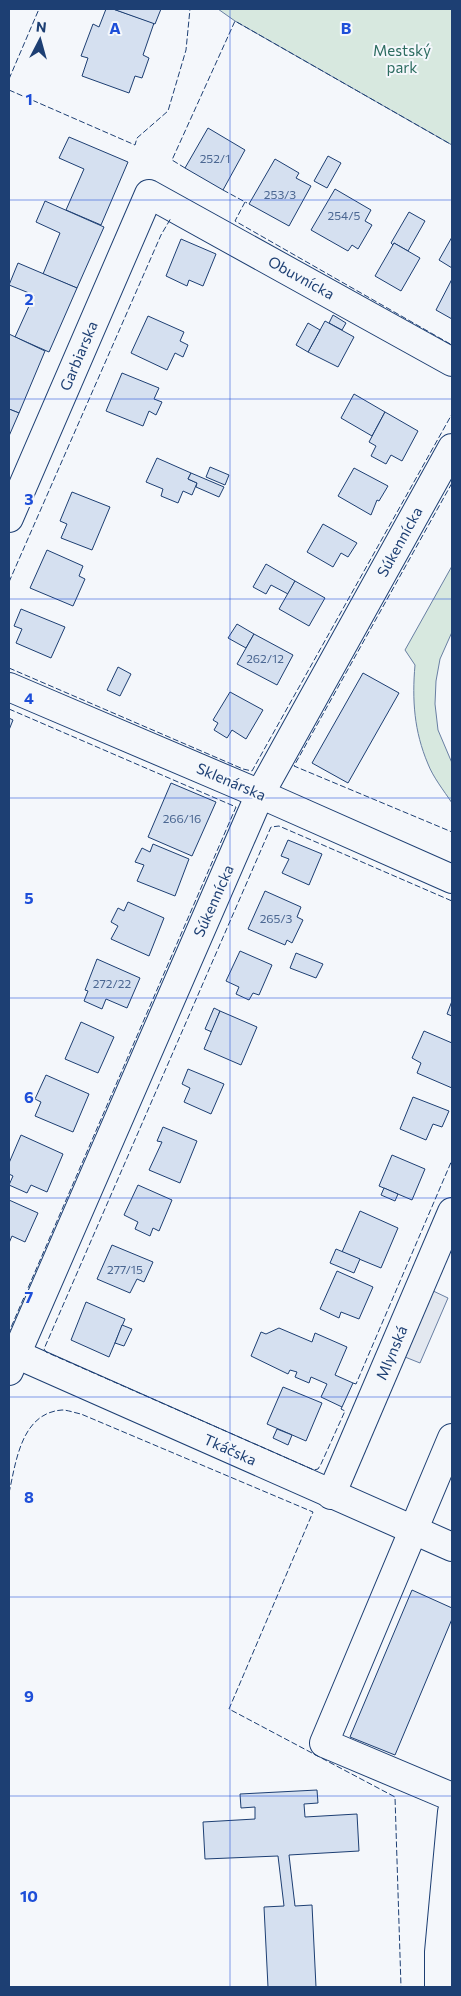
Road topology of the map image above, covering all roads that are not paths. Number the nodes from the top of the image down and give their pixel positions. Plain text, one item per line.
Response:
1 (149, 194) joint
2 (452, 362) edge
3 (452, 448) edge
4 (9, 518) edge
5 (9, 687) edge
6 (260, 794) junction
7 (452, 879) edge
8 (452, 1212) edge
9 (11, 1359) edge
10 (452, 1438) edge
11 (332, 1494) junction
12 (413, 1530) junction
13 (452, 1547) edge
14 (452, 1797) edge
15 (452, 1812) edge
16 (445, 1953) edge
17 (439, 1987) edge

1 - 2 street, Obuvnícka
1 - 4 street, Garbiarska
3 - 6 street, Súkennícka
5 - 6 street, Sklenárska
6 - 7 street, Sklenárska
6 - 9 street, Súkennícka
8 - 11 street, Mlynská
9 - 11 street, Tkáčska
10 - 12 street
11 - 12 street, Tkáčska
12 - 13 street, Tkáčska
12 - 14 street
15 - 16 street
16 - 17 street

